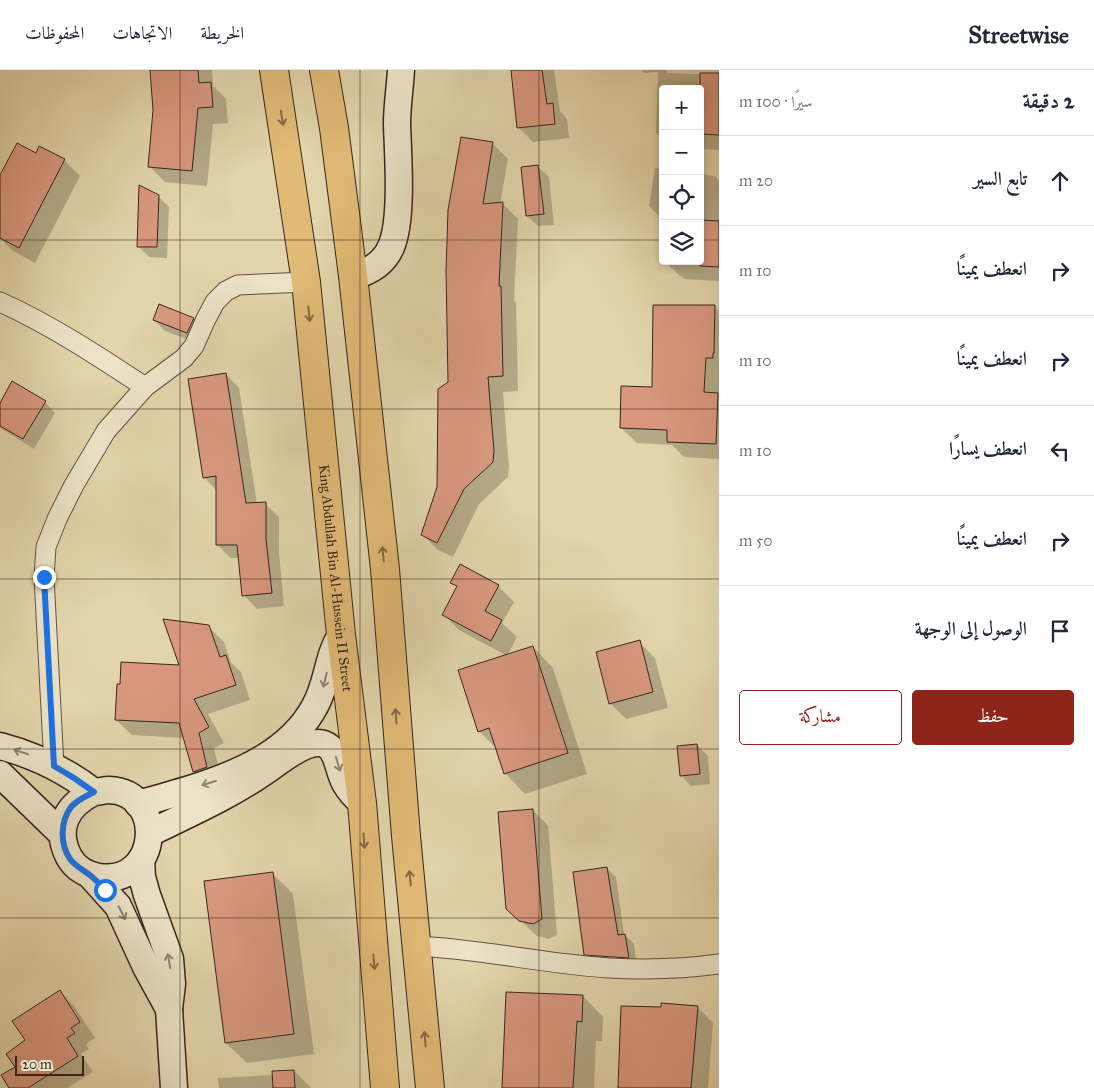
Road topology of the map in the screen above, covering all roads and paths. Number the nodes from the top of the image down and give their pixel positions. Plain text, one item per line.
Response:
1 (274, 70) edge
2 (324, 70) edge
3 (402, 70) edge
4 (353, 276) junction
5 (306, 282) junction
6 (0, 302) edge
7 (145, 387) junction
8 (341, 634) junction
9 (0, 746) edge
10 (54, 766) junction
11 (256, 770) junction
12 (0, 774) edge
13 (94, 792) junction
14 (362, 803) junction
15 (138, 804) junction
16 (150, 833) junction
17 (62, 834) junction
18 (142, 860) junction
19 (91, 876) junction
20 (417, 946) junction
21 (719, 964) edge
22 (169, 1009) junction
23 (174, 1088) edge
24 (385, 1088) edge
25 (430, 1088) edge

1 -> 5 highway, King Abdullah Bin Al-Hussein II Street
2 - 4 highway
3 - 4 street
20 -> 4 highway
5 - 7 street
5 -> 8 highway, King Abdullah Bin Al-Hussein II Street
6 - 7 street
7 - 10 street
8 -> 11 street
8 - 14 highway, King Abdullah Bin Al-Hussein II Street
10 -> 9 street
10 - 13 street
11 -> 14 street
11 -> 15 street
11 - 16 street
12 - 17 street
13 - 15 street
13 - 17 street
14 -> 24 highway, King Abdullah Bin Al-Hussein II Street
15 - 16 street
16 - 18 street
17 - 19 street
18 - 19 street
22 -> 18 street
19 -> 22 street
20 - 21 street
25 -> 20 highway
22 - 23 street

